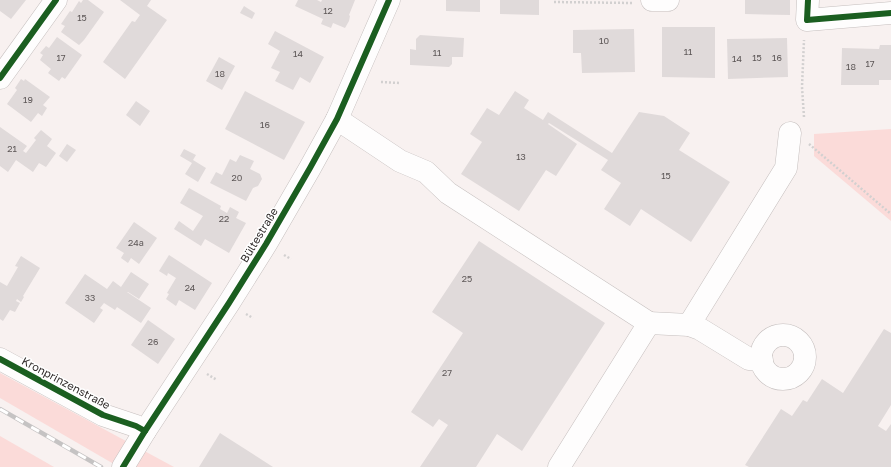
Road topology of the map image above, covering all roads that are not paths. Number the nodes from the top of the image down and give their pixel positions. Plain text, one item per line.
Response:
1 (56, 0) edge
2 (389, 0) edge
3 (807, 10) edge
4 (891, 13) edge
5 (0, 78) edge
6 (337, 118) junction
7 (800, 131) road end
8 (649, 322) junction
9 (689, 325) junction
10 (0, 359) edge
11 (762, 360) dead end
12 (141, 437) junction
13 (123, 467) edge
14 (559, 467) edge

1 - 5 street
2 - 6 street, Bültestraße
3 - 4 street
6 - 8 street
6 - 12 street, Bültestraße
7 - 9 street
8 - 9 street
8 - 14 street
9 - 11 street
10 - 12 street, Kronprinzenstraße
12 - 13 street, Bültestraße

